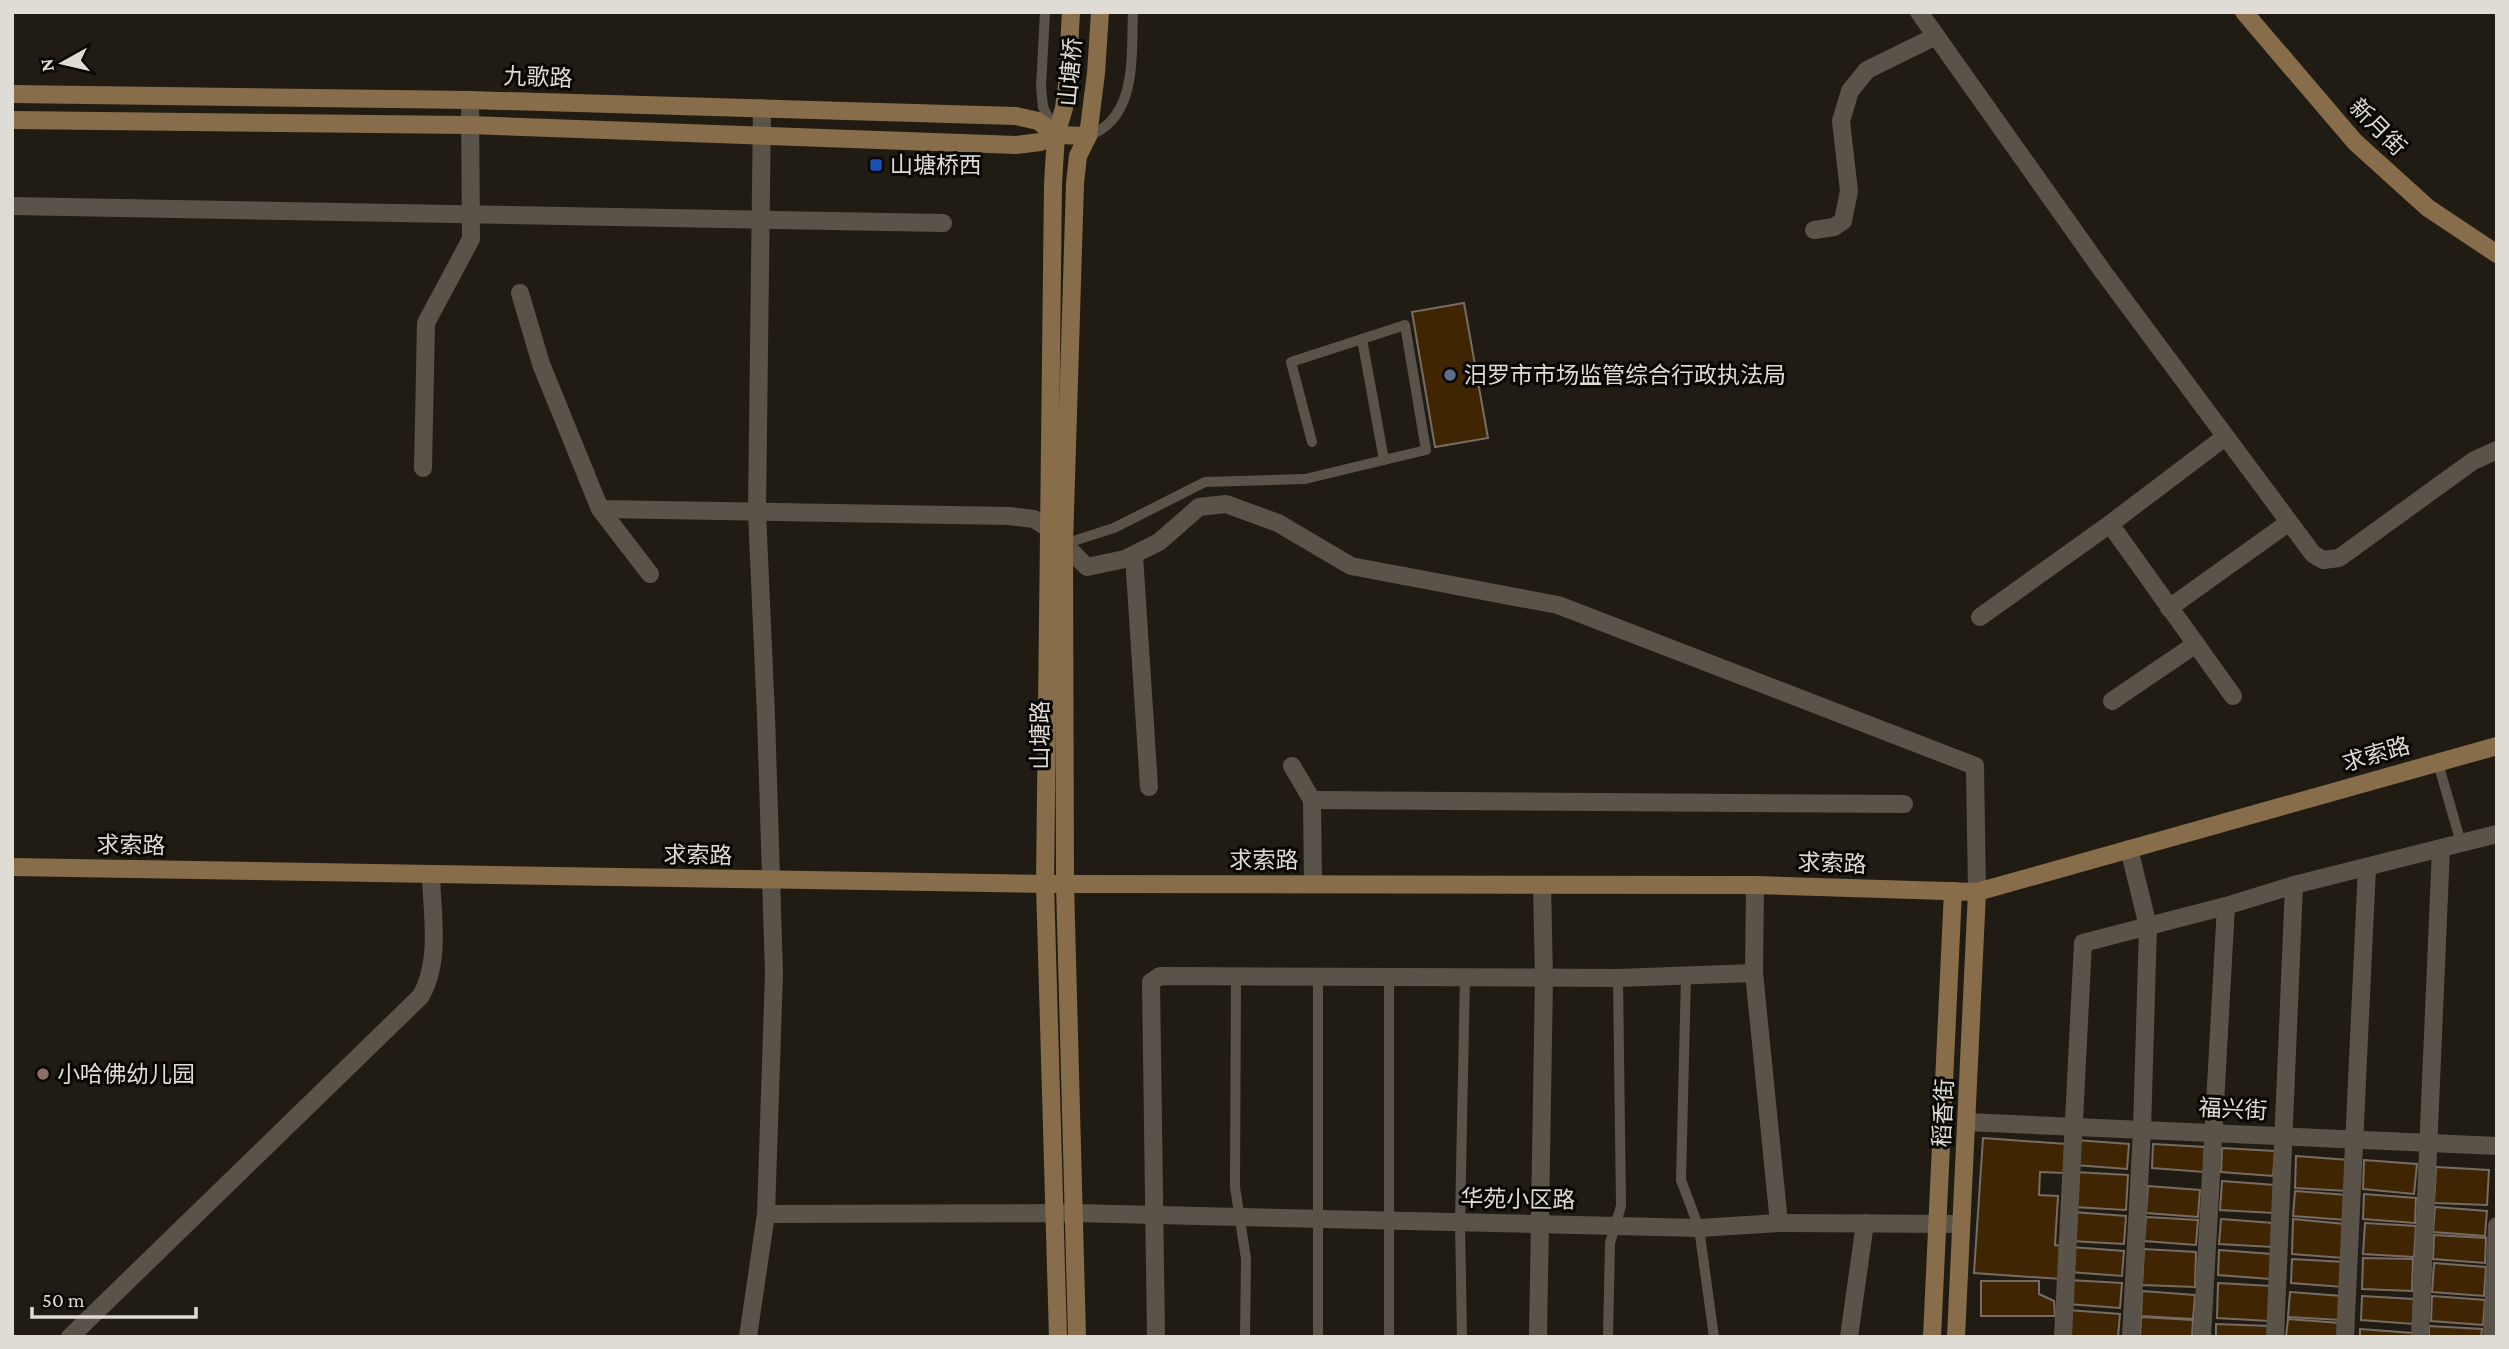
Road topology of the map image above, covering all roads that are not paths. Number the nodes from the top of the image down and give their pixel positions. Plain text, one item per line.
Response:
1 (1045, 12) edge
2 (1072, 12) edge
3 (1100, 12) edge
4 (1133, 12) edge
5 (1919, 12) edge
6 (2244, 12) edge
7 (1936, 36) junction
8 (12, 94) edge
9 (470, 100) junction
10 (761, 108) junction
11 (12, 120) edge
12 (469, 125) junction
13 (1056, 135) junction
14 (762, 136) junction
15 (1088, 136) junction
16 (12, 206) edge
17 (470, 215) junction
18 (761, 219) junction
19 (943, 223) dead end
20 (1814, 230) dead end
21 (2497, 254) edge
22 (520, 293) dead end
23 (1363, 339) junction
24 (2225, 438) junction
25 (1312, 442) dead end
26 (2497, 450) edge
27 (1384, 460) junction
28 (423, 468) dead end
29 (600, 509) junction
30 (757, 512) junction
31 (2288, 523) junction
32 (2110, 524) junction
33 (1048, 528) junction
34 (1065, 544) junction
35 (1134, 555) junction
36 (650, 574) dead end
37 (2169, 608) junction
38 (1980, 617) dead end
39 (2196, 644) junction
40 (2232, 696) dead end
41 (2112, 701) dead end
42 (2497, 746) edge
43 (2438, 763) junction
44 (1292, 766) dead end
45 (1149, 787) dead end
46 (1312, 800) junction
47 (1904, 804) dead end
48 (2497, 834) edge
49 (2461, 844) junction
50 (2129, 849) junction
51 (2441, 849) junction
52 (12, 867) edge
53 (2367, 867) junction
54 (431, 875) junction
55 (771, 881) junction
56 (1045, 884) junction
57 (1065, 884) junction
58 (1313, 884) junction
59 (1542, 885) junction
60 (1755, 885) junction
61 (2294, 885) junction
62 (1954, 891) junction
63 (1977, 892) junction
64 (2226, 906) junction
65 (2148, 926) junction
66 (1754, 973) junction
67 (1236, 976) junction
68 (1318, 976) junction
69 (1686, 976) junction
70 (1389, 977) junction
71 (1465, 977) junction
72 (1544, 978) junction
73 (1618, 978) junction
74 (1967, 1122) junction
75 (2074, 1127) junction
76 (2142, 1130) junction
77 (2214, 1133) junction
78 (2284, 1136) junction
79 (2356, 1139) junction
80 (2428, 1143) junction
81 (2497, 1146) edge
82 (1064, 1213) junction
83 (766, 1214) junction
84 (1154, 1215) junction
85 (1241, 1217) junction
86 (1317, 1219) junction
87 (1388, 1221) junction
88 (1460, 1223) junction
89 (1779, 1223) junction
90 (1865, 1223) junction
91 (1540, 1224) junction
92 (1938, 1224) junction
93 (1961, 1224) junction
94 (1615, 1226) junction
95 (2497, 1226) edge
96 (1699, 1228) junction
97 (70, 1337) edge
98 (748, 1337) edge
99 (1058, 1337) edge
100 (1077, 1337) edge
101 (1156, 1337) edge
102 (1245, 1337) edge
103 (1318, 1337) edge
104 (1390, 1337) edge
105 (1462, 1337) edge
106 (1538, 1337) edge
107 (1608, 1337) edge
108 (1714, 1337) edge
109 (1849, 1337) edge
110 (1932, 1337) edge
111 (1956, 1337) edge
112 (2063, 1337) edge
113 (2131, 1337) edge
114 (2202, 1337) edge
115 (2275, 1337) edge
116 (2345, 1337) edge
117 (2420, 1337) edge
118 (2492, 1337) edge

1 - 13 lane
2 - 13 street, 山塘桥
3 - 15 street, 山塘桥
4 - 15 lane
5 - 7 street
6 - 21 street, 新月街
7 - 20 street
7 - 24 street
8 - 9 street, 九歌路
9 - 10 street, 九歌路
9 - 12 street
10 - 13 street, 九歌路
10 - 14 street
11 - 12 street, 九歌路
12 - 14 street, 九歌路
12 - 17 street
13 - 14 street, 九歌路
13 - 15 street, 九歌路
13 - 33 street, 山塘路
14 - 18 street
15 - 34 street, 山塘路
16 - 17 street
17 - 18 street
17 - 28 street
18 - 19 street
18 - 30 street
22 - 29 street
23 - 25 lane
23 - 27 lane
23 - 27 lane
24 - 31 street
24 - 32 street
26 - 31 street
27 - 34 lane
29 - 30 street
29 - 36 street
30 - 33 street
30 - 55 street
31 - 37 street
32 - 37 street
32 - 38 street
33 - 34 street
33 - 56 street, 山塘路
34 - 35 street
34 - 57 street, 山塘路
35 - 45 street
35 - 63 street
37 - 39 street
39 - 40 street
39 - 41 street
42 - 43 street, 求索路
43 - 49 lane
43 - 50 street, 求索路
44 - 46 street
46 - 47 street
46 - 58 street
48 - 49 street
49 - 51 street
50 - 63 street, 求索路
50 - 65 street
51 - 53 street
51 - 80 street
52 - 54 street, 求索路
53 - 61 street
53 - 79 street
54 - 55 street, 求索路
54 - 97 street
55 - 56 street, 求索路
55 - 83 street
56 - 57 street, 求索路
56 - 82 street, 山塘路
57 - 58 street, 求索路
57 - 82 street, 山塘路
58 - 59 street, 求索路
59 - 60 street, 求索路
59 - 72 street
60 - 62 street, 求索路
60 - 66 street
61 - 64 street
61 - 78 street
62 - 63 street, 求索路
62 - 92 street
63 - 74 street, 稻香街
64 - 65 street
64 - 77 street
65 - 75 street
65 - 76 street
66 - 69 street
66 - 89 street
67 - 68 street
67 - 84 street
67 - 85 lane
68 - 70 street
68 - 86 lane
69 - 73 street
69 - 96 lane
70 - 71 street
70 - 87 lane
71 - 72 street
71 - 88 lane
72 - 73 street
72 - 91 street
73 - 94 lane
74 - 75 street, 福兴街
74 - 93 street, 稻香街
75 - 76 street, 福兴街
75 - 112 street
76 - 77 street, 福兴街
76 - 113 street
77 - 78 street, 福兴街
77 - 114 street
78 - 79 street, 福兴街
78 - 115 street
79 - 80 street, 福兴街
79 - 116 street
80 - 81 street, 福兴街
80 - 117 street
82 - 83 street, 华苑小区路
82 - 84 street, 华苑小区路
82 - 99 street, 山塘路
82 - 100 street, 山塘路
83 - 98 street
84 - 85 street, 华苑小区路
84 - 101 street
85 - 86 street, 华苑小区路
85 - 102 lane
86 - 87 street, 华苑小区路
86 - 103 lane
87 - 88 street, 华苑小区路
87 - 104 lane
88 - 91 street, 华苑小区路
88 - 105 lane
89 - 90 street, 华苑小区路
89 - 96 street, 华苑小区路
90 - 92 street, 华苑小区路
90 - 109 street
91 - 94 street, 华苑小区路
91 - 106 street
92 - 93 street, 华苑小区路
92 - 110 street
93 - 111 street, 稻香街
94 - 96 street, 华苑小区路
94 - 107 lane
95 - 118 street
96 - 108 lane

